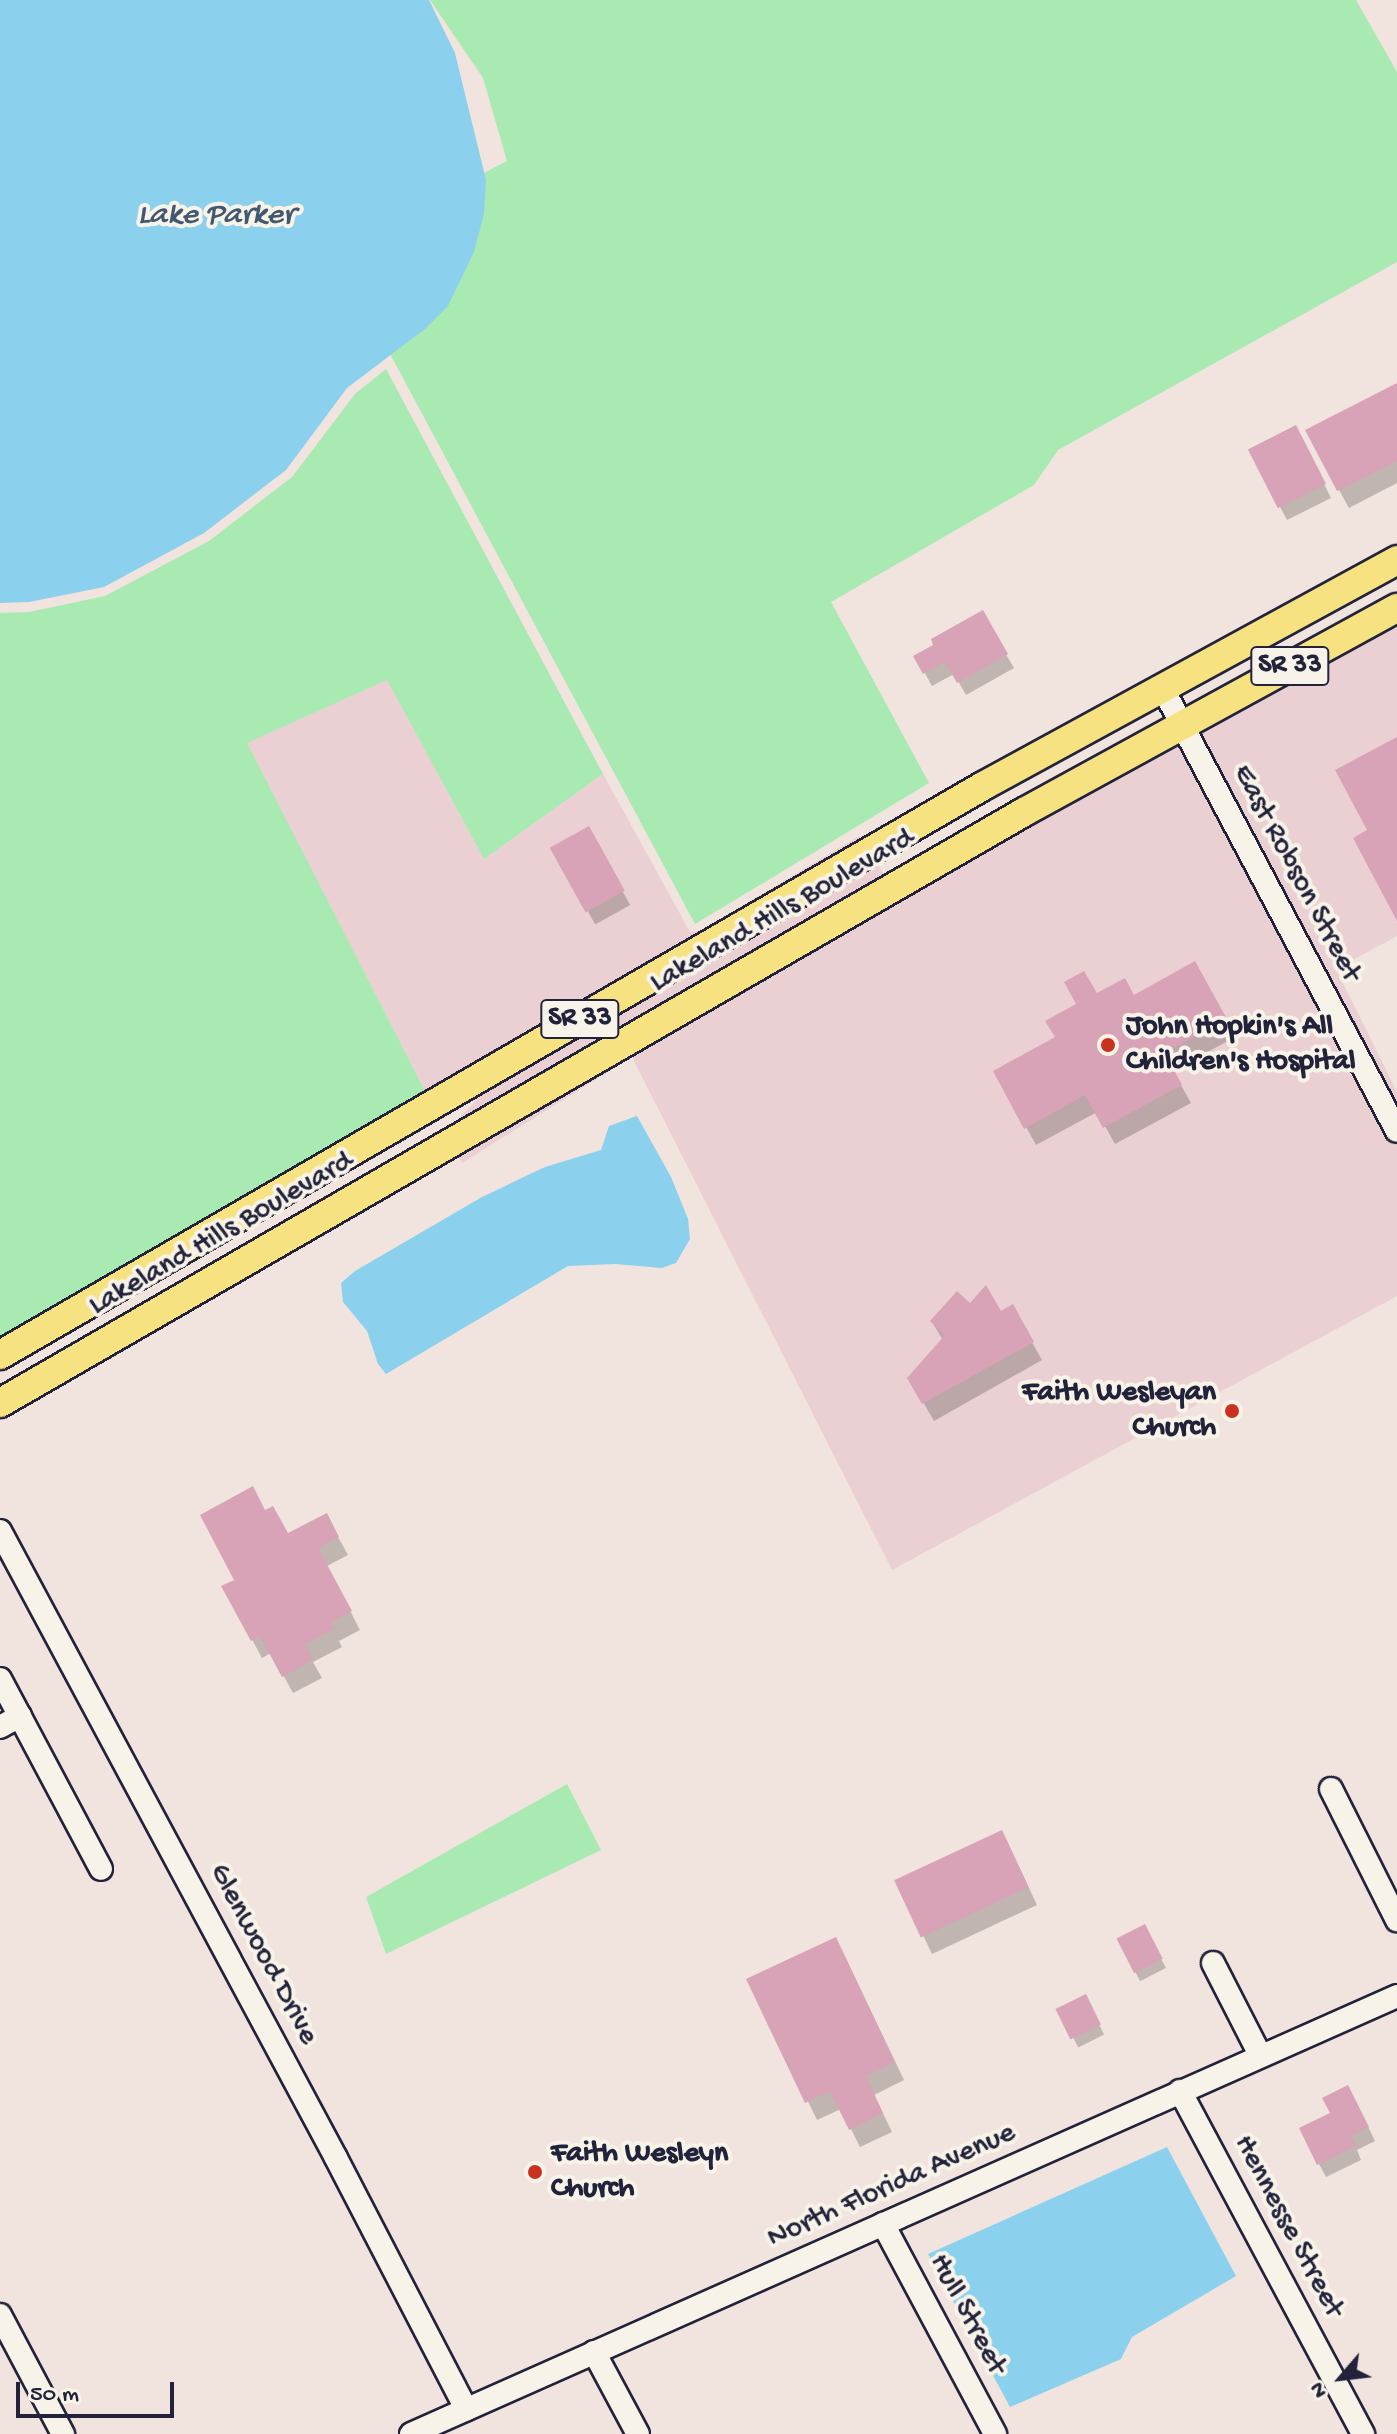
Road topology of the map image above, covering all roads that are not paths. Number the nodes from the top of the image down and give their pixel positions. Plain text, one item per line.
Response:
1 (1397, 560) edge
2 (1397, 608) edge
3 (1162, 687) junction
4 (1183, 724) junction
5 (488, 1073) junction
6 (1397, 1131) edge
7 (194, 1290) junction
8 (0, 1355) edge
9 (0, 1403) edge
10 (0, 1531) edge
11 (0, 1679) edge
12 (10, 1722) edge
13 (1331, 1789) dead end
14 (101, 1869) dead end
15 (1397, 1920) edge
16 (1213, 1963) dead end
17 (1397, 1996) edge
18 (1260, 2055) junction
19 (1180, 2091) junction
20 (883, 2224) junction
21 (0, 2315) edge
22 (594, 2352) junction
23 (466, 2409) junction
24 (63, 2434) edge
25 (411, 2434) edge
26 (638, 2434) edge
27 (995, 2434) edge
28 (1363, 2434) edge

1 - 3 main road, Lakeland Hills Boulevard / SR 33
2 - 4 main road, Lakeland Hills Boulevard / SR 33
3 - 4 street, East Robson Street
3 - 5 main road, Lakeland Hills Boulevard / SR 33
4 - 6 street, East Robson Street
4 - 7 main road, Lakeland Hills Boulevard / SR 33
5 - 7 main road
5 - 8 main road, Lakeland Hills Boulevard / SR 33
7 - 9 main road, Lakeland Hills Boulevard / SR 33
10 - 23 street, Glenwood Drive
11 - 12 street
12 - 14 street
13 - 15 street
16 - 18 street
17 - 18 street, North Florida Avenue
18 - 19 street, North Florida Avenue
19 - 20 street, North Florida Avenue
19 - 28 street, Hennesse Street
20 - 22 street, North Florida Avenue
20 - 27 street, Hull Street
21 - 24 street
22 - 23 street, North Florida Avenue
22 - 26 street
23 - 25 street, North Florida Avenue

